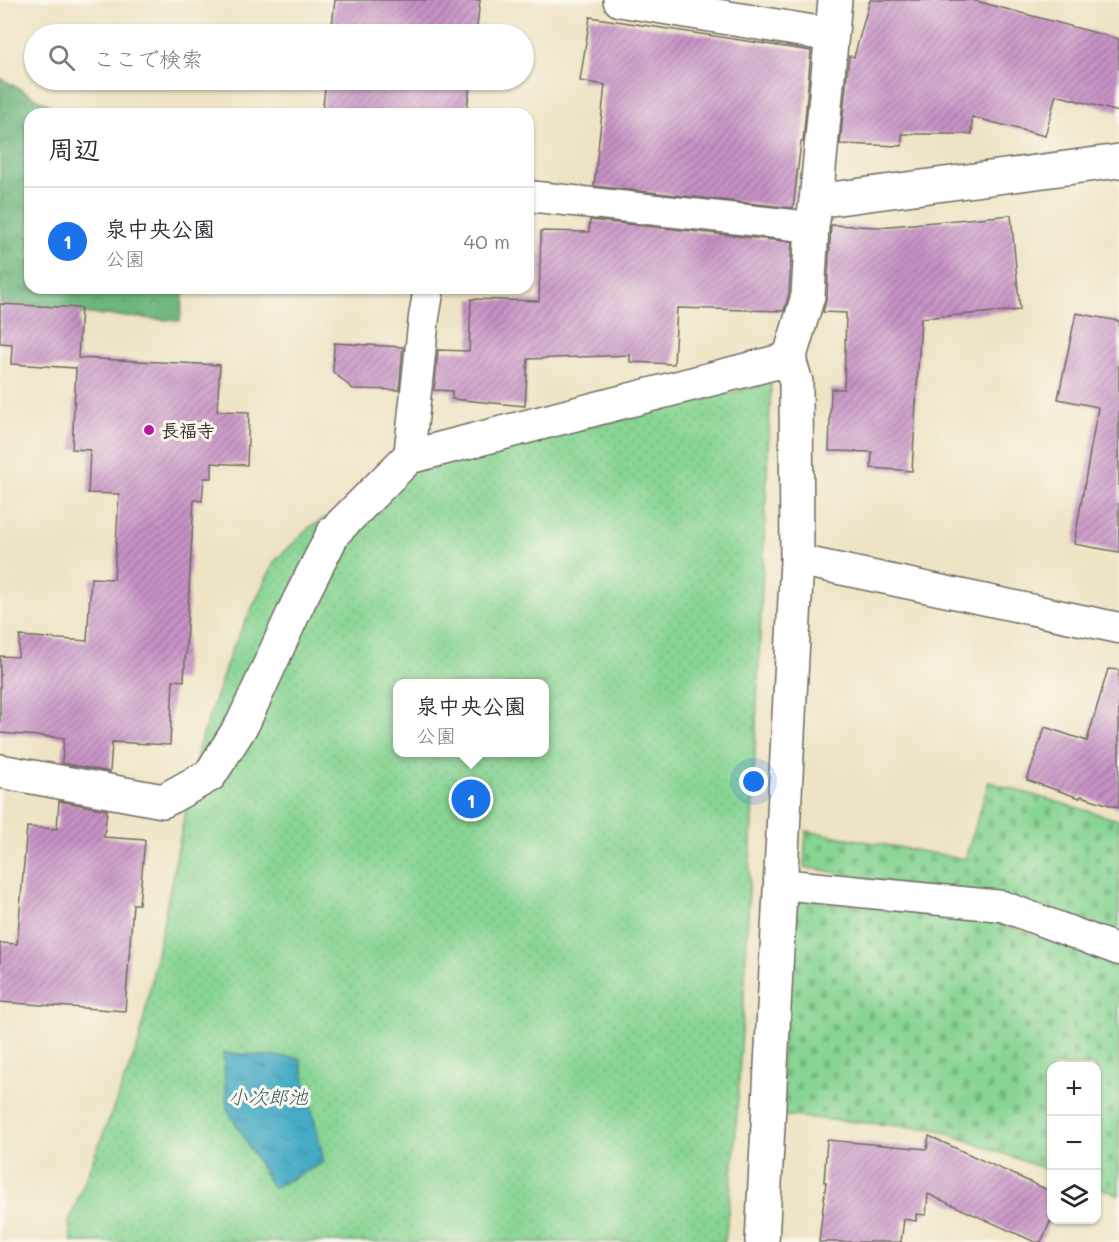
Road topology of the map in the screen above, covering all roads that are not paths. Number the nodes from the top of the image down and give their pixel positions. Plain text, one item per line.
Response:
1 (620, 0) edge
2 (835, 0) edge
3 (831, 35) junction
4 (1119, 161) edge
5 (534, 196) edge
6 (814, 214) junction
7 (428, 294) edge
8 (789, 359) junction
9 (409, 457) junction
10 (797, 560) junction
11 (1119, 628) edge
12 (0, 771) edge
13 (780, 884) junction
14 (1119, 950) edge
15 (762, 1242) edge

1 - 3 street
2 - 3 street
3 - 6 street
4 - 6 street
5 - 6 lane
6 - 8 street
7 - 9 lane
8 - 9 street
8 - 10 street
9 - 12 street
10 - 11 lane
10 - 13 street
13 - 14 lane
13 - 15 street

